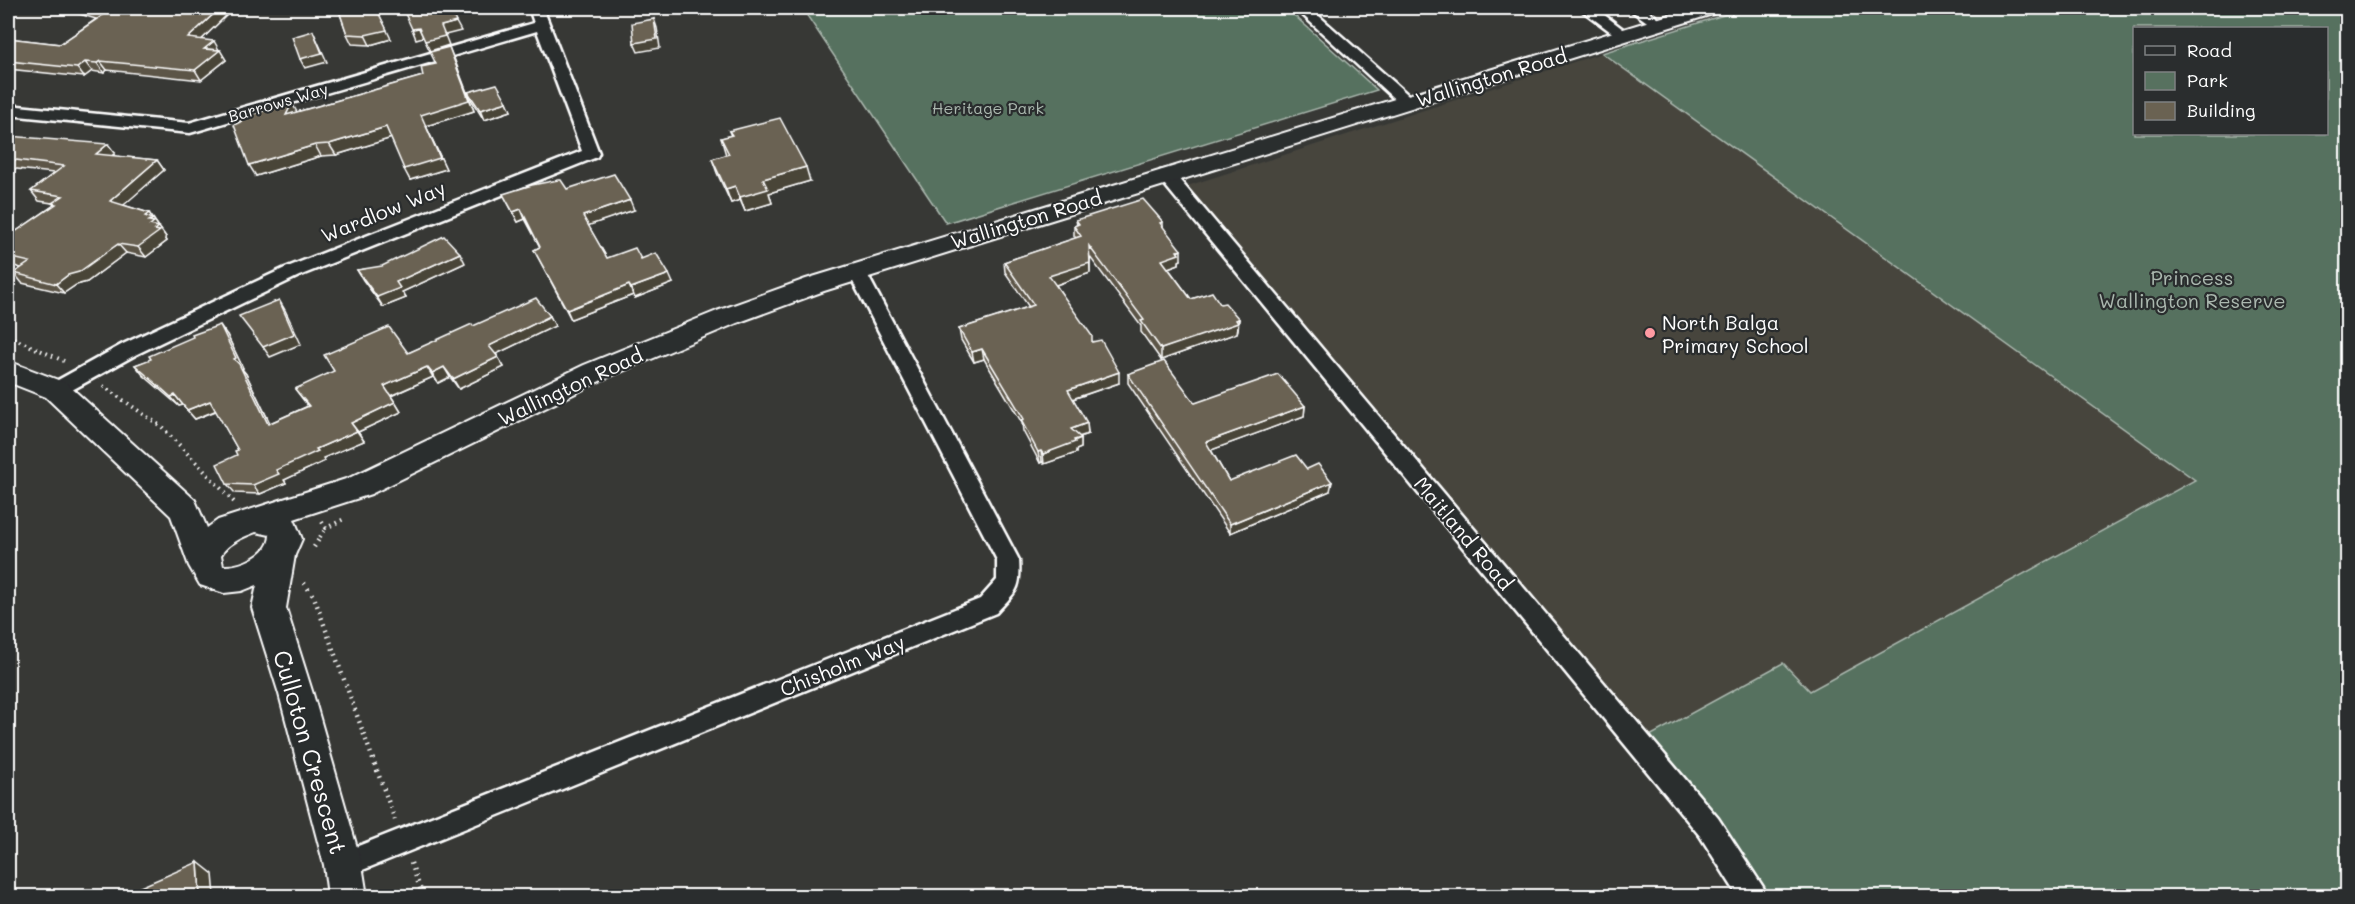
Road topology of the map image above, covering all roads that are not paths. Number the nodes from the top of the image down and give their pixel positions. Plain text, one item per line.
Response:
1 (1302, 8) edge
2 (1586, 8) edge
3 (1635, 8) edge
4 (1712, 8) edge
5 (539, 16) edge
6 (1659, 24) junction
7 (1624, 35) junction
8 (1408, 103) junction
9 (8, 110) edge
10 (1166, 175) junction
11 (857, 272) junction
12 (8, 371) edge
13 (56, 390) junction
14 (360, 486) junction
15 (184, 509) junction
16 (248, 522) junction
17 (292, 550) junction
18 (203, 558) junction
19 (229, 579) junction
20 (269, 608) junction
21 (346, 881) edge
22 (1754, 897) edge

1 - 8 street
2 - 7 street
3 - 6 street
4 - 6 street, Wallington Road
5 - 9 street, Barrows Way
5 - 13 street, Wardlow Way
6 - 7 street, Wallington Road
7 - 8 street, Wallington Road
8 - 10 street, Wallington Road
10 - 11 street, Wallington Road
10 - 22 street, Maitland Road
11 - 14 street, Wallington Road
11 - 21 street, Chisholm Way
12 - 13 street
13 - 15 street
14 - 16 street, Wallington Road
14 - 17 street, Wallington Road
15 - 16 street
15 - 18 street
16 - 17 street
16 - 18 street
17 - 19 street
17 - 20 street, Culloton Crescent
18 - 19 street
19 - 20 street
20 - 21 street, Culloton Crescent

